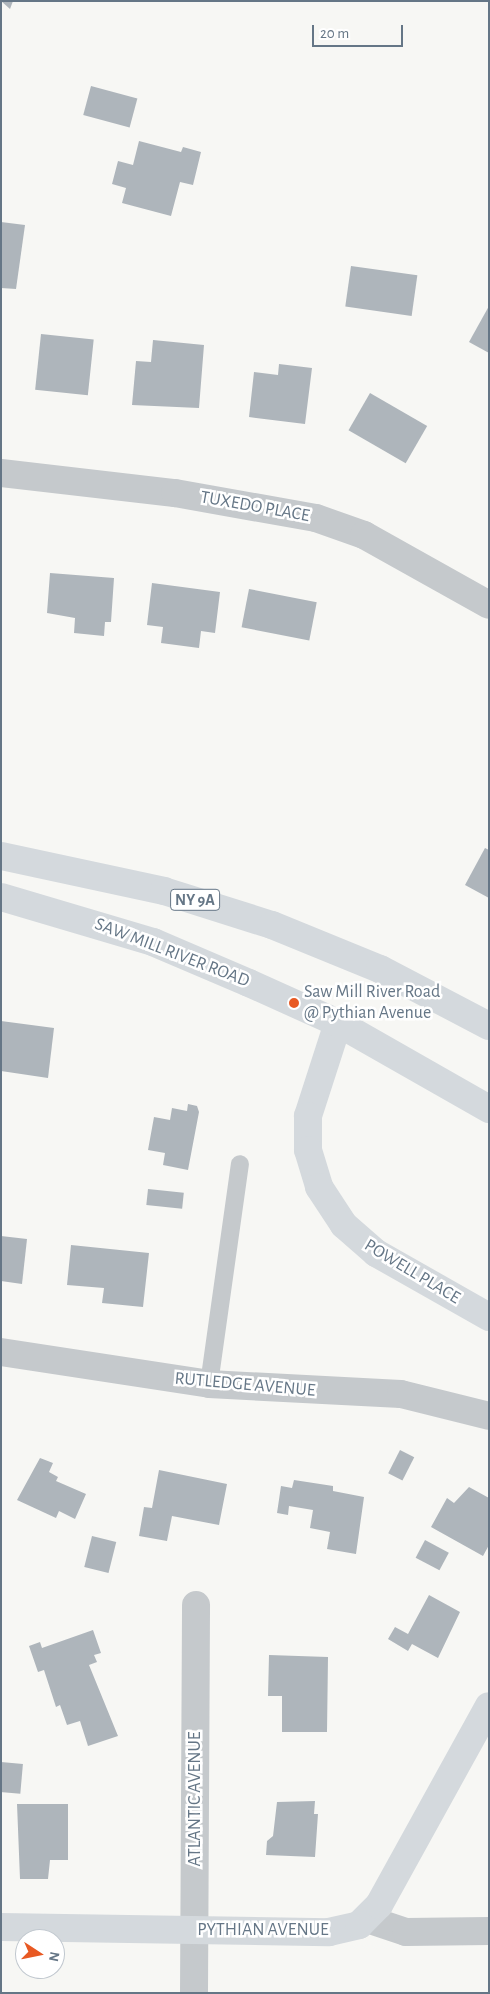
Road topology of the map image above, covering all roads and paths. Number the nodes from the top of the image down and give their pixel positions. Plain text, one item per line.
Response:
1 (1, 473) edge
2 (489, 605) edge
3 (1, 856) edge
4 (1, 897) edge
5 (380, 969) junction
6 (489, 1011) edge
7 (338, 1024) junction
8 (489, 1026) edge
9 (489, 1109) edge
10 (240, 1164) dead end
11 (489, 1317) edge
12 (1, 1352) edge
13 (209, 1384) junction
14 (489, 1416) edge
15 (196, 1605) dead end
16 (489, 1706) edge
17 (367, 1919) junction
18 (1, 1927) edge
19 (195, 1930) junction
20 (489, 1932) edge
21 (194, 1993) edge

1 - 2 street, TUXEDO PLACE
3 - 5 main road, NY 9A
4 - 7 main road, SAW MILL RIVER ROAD
5 - 6 main road
5 - 8 main road, NY 9A
7 - 9 main road, SAW MILL RIVER ROAD
7 - 11 main road, POWELL PLACE
10 - 13 lane
12 - 13 street, RUTLEDGE AVENUE
13 - 14 street, RUTLEDGE AVENUE
15 - 19 street, ATLANTIC AVENUE
16 - 17 main road, PYTHIAN AVENUE
17 - 19 main road, PYTHIAN AVENUE
17 - 20 street
18 - 19 main road, PYTHIAN AVENUE
19 - 21 street, ATLANTIC AVENUE

